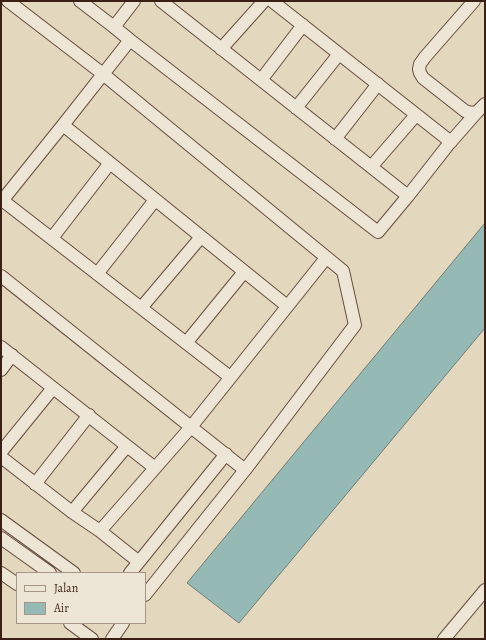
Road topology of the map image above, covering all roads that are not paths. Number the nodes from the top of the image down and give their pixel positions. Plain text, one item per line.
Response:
1 (8, 1) edge
2 (80, 1) edge
3 (134, 1) edge
4 (161, 1) edge
5 (264, 1) edge
6 (272, 1) edge
7 (474, 1) edge
8 (303, 25) junction
9 (114, 27) junction
10 (130, 40) junction
11 (221, 49) junction
12 (339, 54) junction
13 (104, 74) junction
14 (261, 80) junction
15 (378, 84) junction
16 (296, 108) junction
17 (481, 108) edge
18 (416, 115) junction
19 (64, 125) junction
20 (335, 138) junction
21 (450, 142) junction
22 (110, 163) junction
23 (371, 167) junction
24 (408, 196) junction
25 (156, 200) junction
26 (2, 201) edge
27 (201, 237) junction
28 (52, 238) junction
29 (326, 258) junction
30 (244, 272) junction
31 (97, 274) junction
32 (1, 276) edge
33 (287, 306) junction
34 (141, 308) junction
35 (186, 343) junction
36 (1, 347) edge
37 (12, 356) junction
38 (1, 370) edge
39 (230, 377) junction
40 (53, 388) junction
41 (89, 416) junction
42 (191, 426) junction
43 (127, 446) junction
44 (1, 452) edge
45 (226, 454) junction
46 (1, 457) edge
47 (156, 468) junction
48 (245, 470) junction
49 (35, 484) junction
50 (72, 512) junction
51 (1, 520) edge
52 (100, 531) junction
53 (1, 538) edge
54 (139, 562) junction
55 (49, 572) edge
56 (73, 572) edge
57 (131, 572) edge
58 (1, 573) edge
59 (16, 583) edge
60 (485, 590) edge
61 (146, 594) edge
62 (71, 624) edge
63 (121, 624) edge
64 (92, 639) edge
65 (112, 639) edge
66 (444, 639) edge

1 - 13 street
2 - 9 street
3 - 9 street
4 - 11 street
5 - 11 street
6 - 8 street
7 - 17 street
8 - 12 street
8 - 14 street
9 - 10 street
10 - 13 street
10 - 24 street
11 - 14 street
12 - 15 street
12 - 16 street
13 - 19 street
13 - 29 street
14 - 16 street
15 - 18 street
15 - 20 street
16 - 20 street
17 - 21 street
18 - 21 street
18 - 23 street
19 - 22 street
19 - 26 street
20 - 23 street
21 - 24 street
22 - 25 street
22 - 28 street
23 - 24 street
25 - 27 street
25 - 31 street
26 - 28 street
27 - 30 street
27 - 34 street
28 - 31 street
29 - 33 street
29 - 48 street
30 - 33 street
30 - 35 street
31 - 34 street
32 - 42 street
33 - 39 street
34 - 35 street
35 - 39 street
36 - 37 street
37 - 38 street
37 - 40 street
39 - 42 street
40 - 41 street
40 - 44 street
41 - 43 street
41 - 49 street
42 - 45 street
42 - 47 street
43 - 47 street
43 - 50 street
45 - 48 street
45 - 54 street
46 - 49 street
47 - 52 street
48 - 61 street
49 - 50 street
50 - 52 street
51 - 56 street
52 - 54 street
53 - 55 street
54 - 57 street
58 - 59 street
60 - 66 street
62 - 64 street
63 - 65 street

